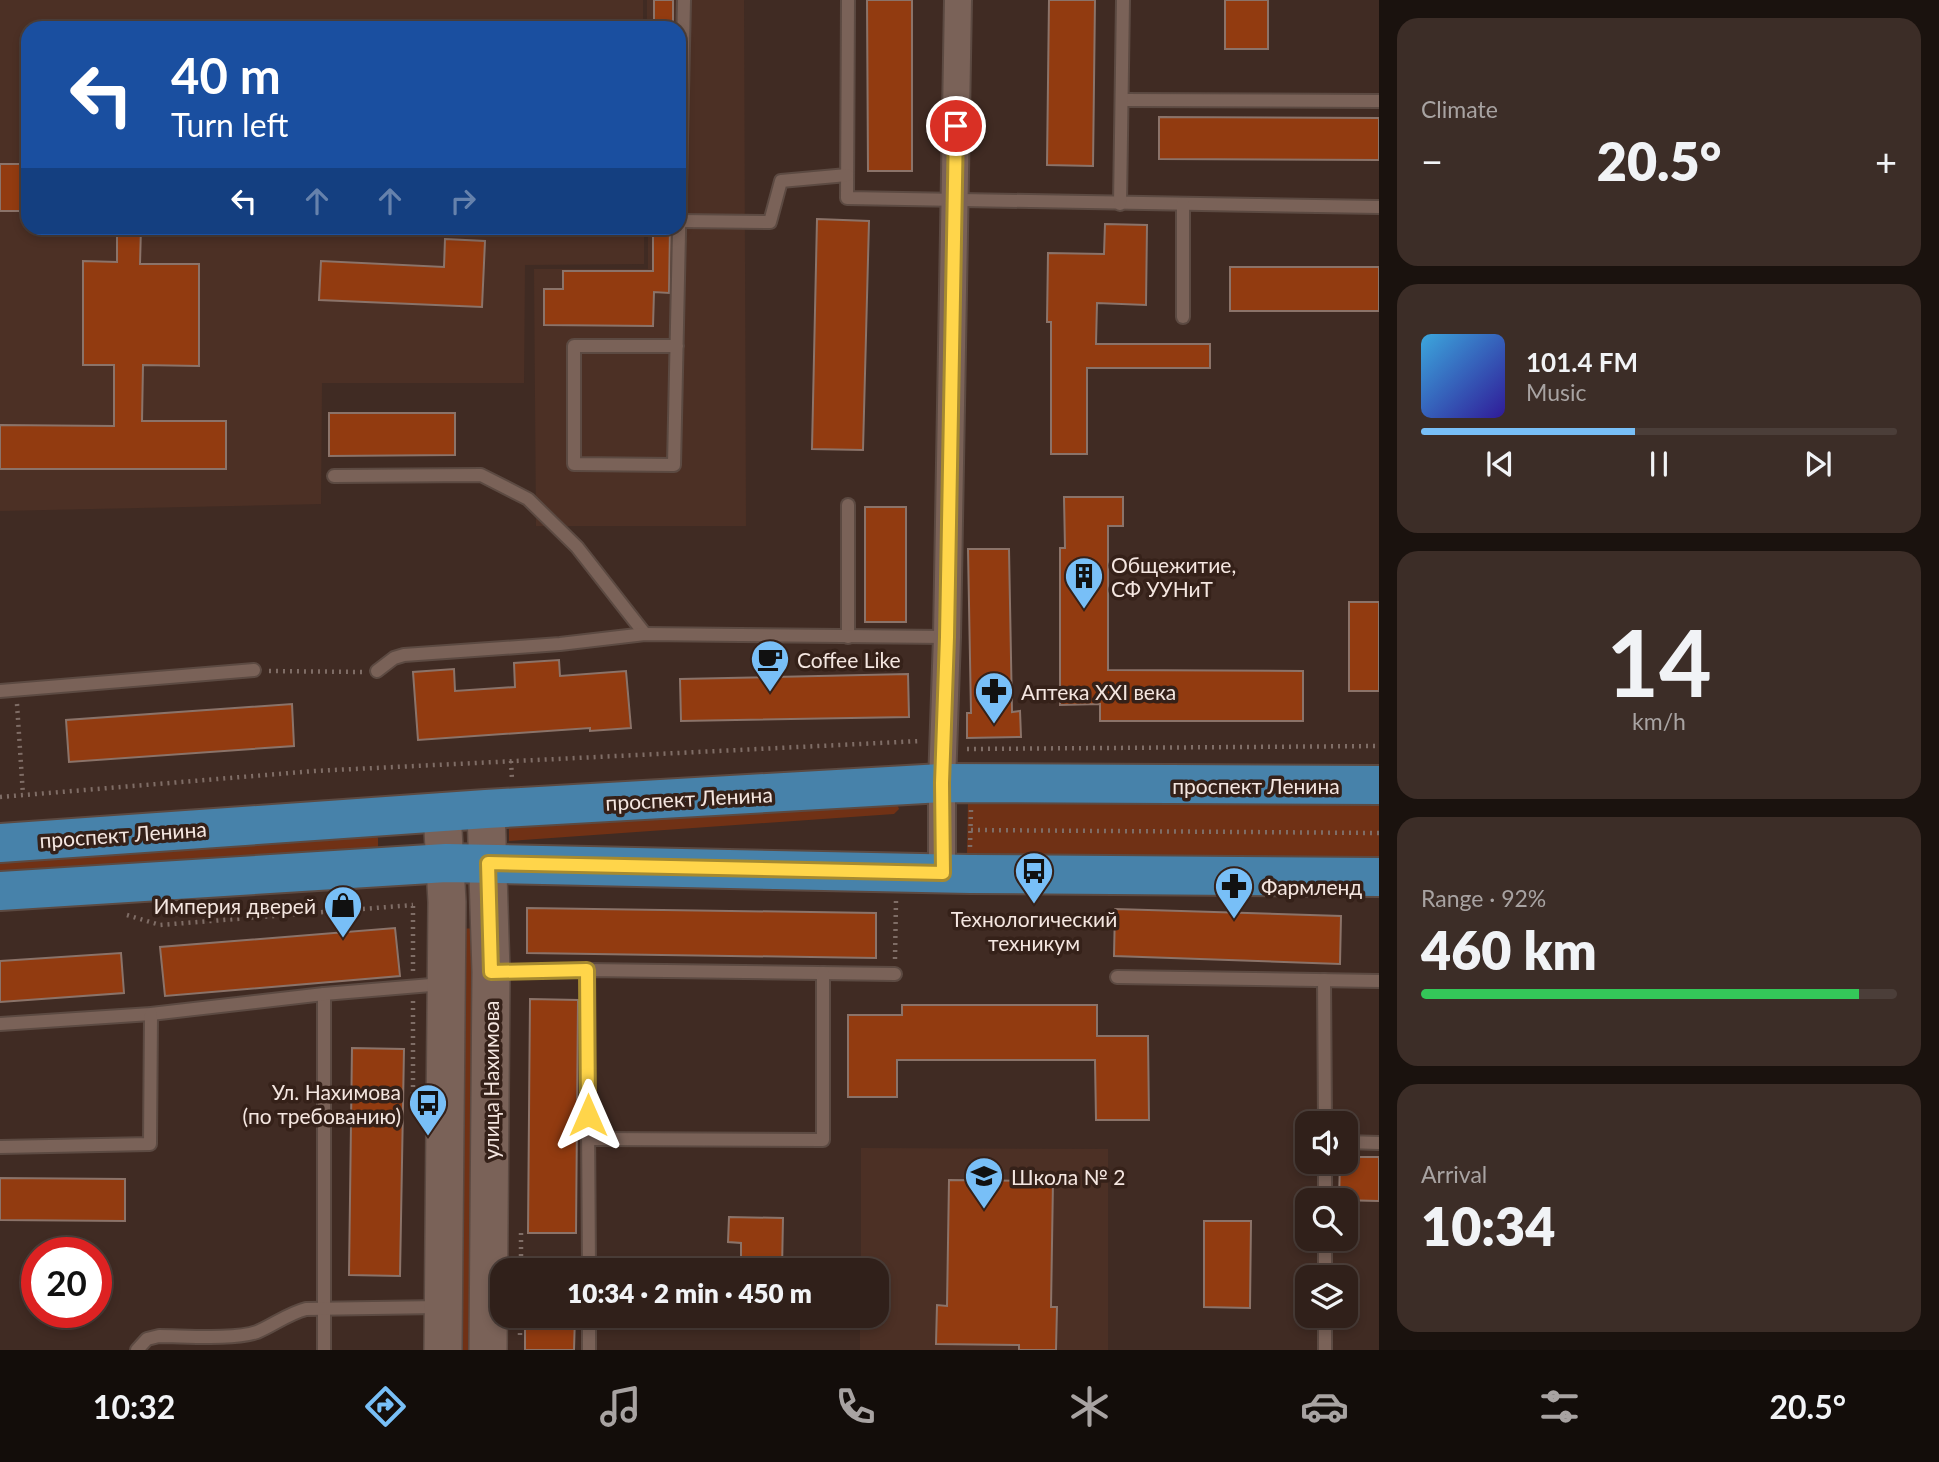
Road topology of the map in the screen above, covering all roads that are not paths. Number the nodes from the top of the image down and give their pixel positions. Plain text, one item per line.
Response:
1 (684, 0) edge
2 (848, 0) edge
3 (958, 0) edge
4 (1123, 0) edge
5 (684, 21) edge
6 (1122, 100) junction
7 (1379, 101) edge
8 (847, 175) junction
9 (954, 201) junction
10 (1120, 204) junction
11 (1183, 204) junction
12 (1379, 207) edge
13 (686, 221) edge
14 (680, 235) edge
15 (1183, 317) dead end
16 (677, 346) junction
17 (334, 476) dead end
18 (848, 505) dead end
19 (645, 634) junction
20 (848, 637) junction
21 (947, 637) junction
22 (254, 670) road end
23 (377, 671) road end
24 (0, 691) edge
25 (1379, 785) edge
26 (957, 795) junction
27 (486, 809) junction
28 (442, 812) junction
29 (0, 843) edge
30 (446, 863) junction
31 (488, 863) junction
32 (956, 866) junction
33 (1379, 877) edge
34 (0, 891) edge
35 (587, 970) junction
36 (491, 972) junction
37 (823, 973) junction
38 (895, 974) road end
39 (1117, 977) dead end
40 (1324, 980) junction
41 (1379, 981) edge
42 (447, 984) junction
43 (324, 994) junction
44 (151, 1014) junction
45 (0, 1024) edge
46 (1325, 1111) edge
47 (588, 1139) junction
48 (1358, 1142) edge
49 (1379, 1143) edge
50 (0, 1147) edge
51 (589, 1258) edge
52 (444, 1307) junction
53 (324, 1308) junction
54 (589, 1328) edge
55 (1325, 1328) edge
56 (137, 1350) edge
57 (324, 1350) edge
58 (443, 1350) edge
59 (488, 1350) edge
60 (589, 1350) edge
61 (1325, 1350) edge

1 - 5 lane
2 - 8 lane
3 - 9 street
4 - 6 lane
6 - 7 lane
6 - 10 lane
8 - 9 lane
8 - 13 lane
9 - 10 lane
9 - 21 street
10 - 11 lane
11 - 12 lane
11 - 15 lane
14 - 16 lane
16 - 16 lane
17 - 19 lane
18 - 20 lane
19 - 20 lane
19 - 23 lane
20 - 21 lane
21 - 26 street
22 - 24 lane
25 - 26 main road, проспект Ленина
26 - 27 main road, проспект Ленина
26 - 32 street
27 - 28 main road, проспект Ленина
27 - 31 street, улица Нахимова
28 - 29 main road, проспект Ленина
28 - 30 street, улица Нахимова
30 - 31 main road
30 - 34 main road
30 - 42 street, улица Нахимова
31 - 32 main road
31 - 36 street, улица Нахимова
32 - 33 main road
35 - 36 lane
35 - 37 lane
35 - 47 lane
36 - 59 street, улица Нахимова
37 - 38 lane
37 - 47 lane
39 - 40 lane
40 - 41 lane
40 - 46 lane
42 - 43 lane
42 - 52 street, улица Нахимова
43 - 44 lane
43 - 53 lane
44 - 45 lane
44 - 50 lane
47 - 51 lane
48 - 49 lane
52 - 53 lane
52 - 58 street, улица Нахимова
53 - 56 lane
53 - 57 lane
54 - 60 lane
55 - 61 lane

